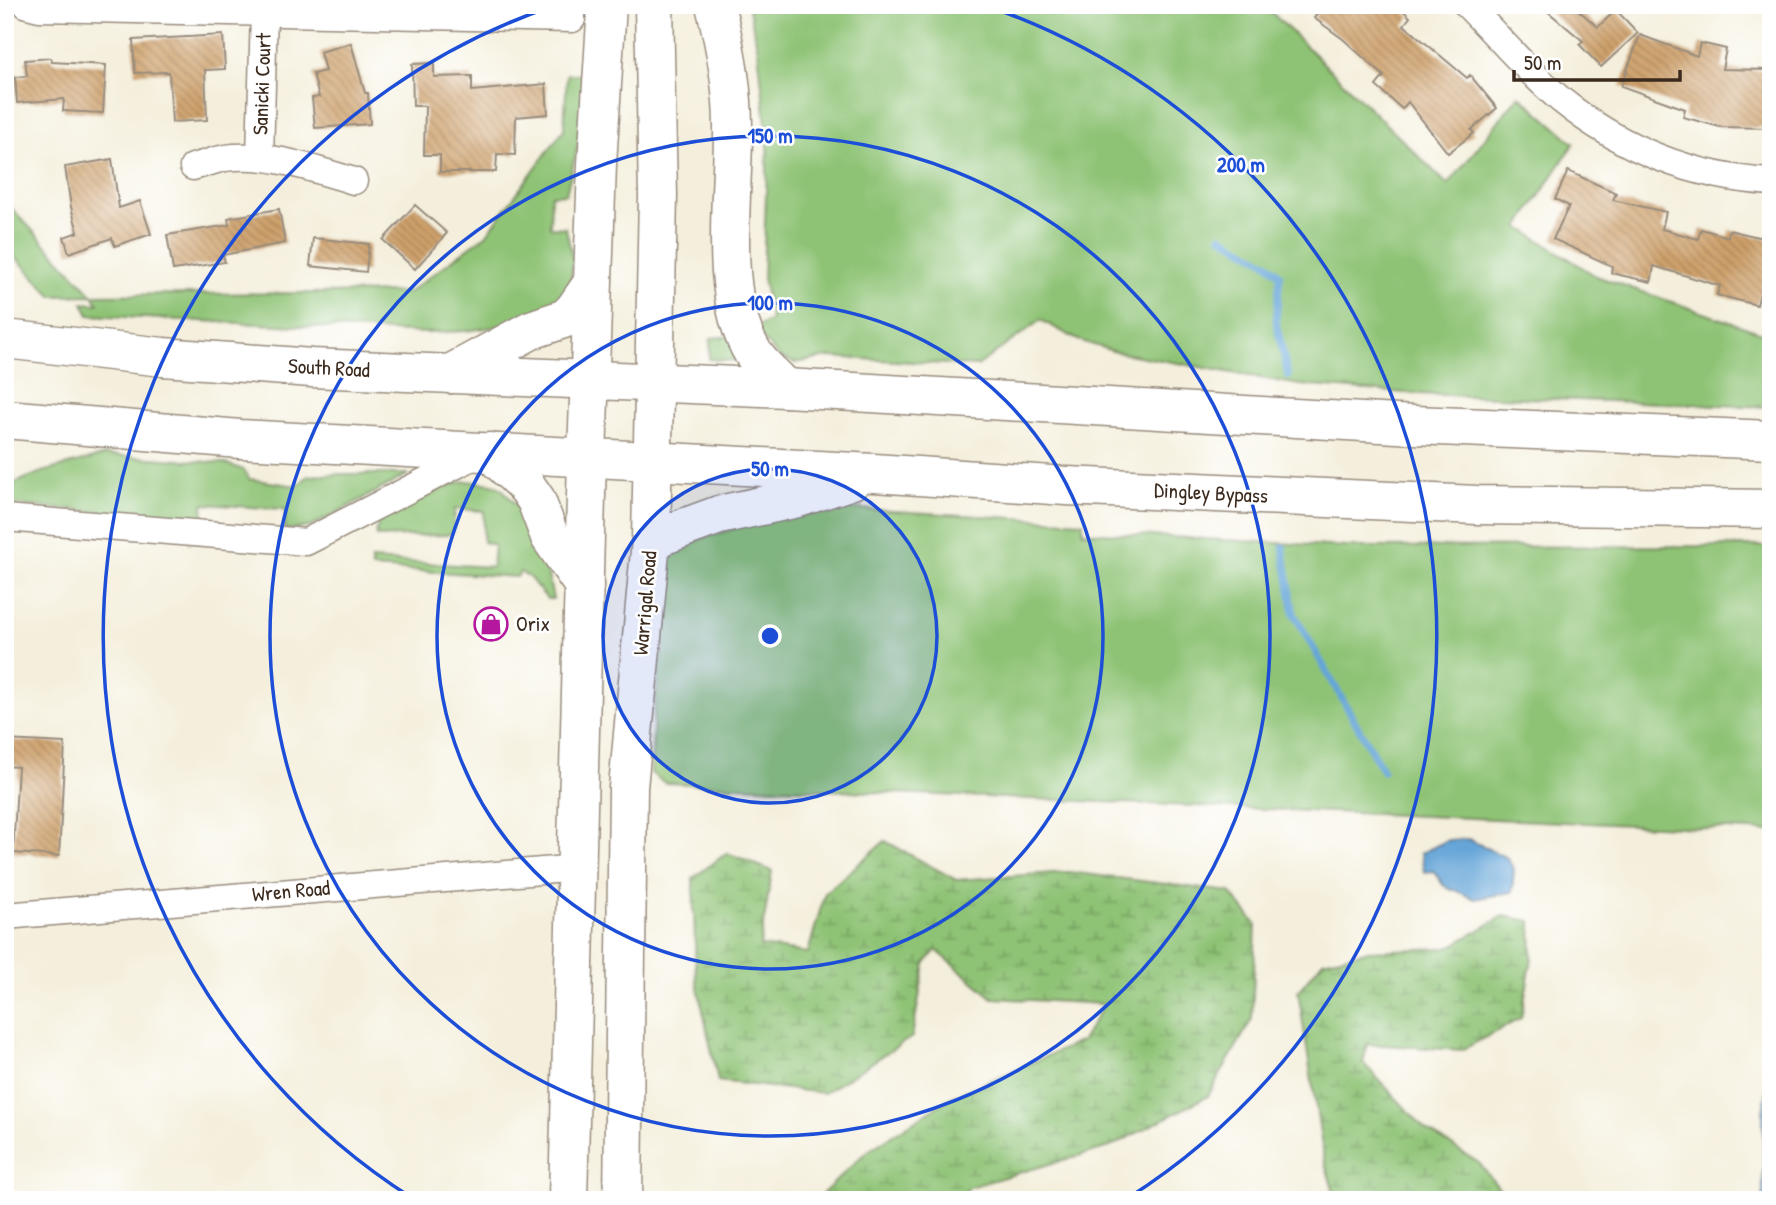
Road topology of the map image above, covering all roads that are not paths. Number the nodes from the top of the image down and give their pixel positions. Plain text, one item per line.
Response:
1 (27, 5) edge
2 (607, 5) edge
3 (654, 5) edge
4 (715, 5) edge
5 (1467, 5) edge
6 (264, 11) junction
7 (572, 19) dead end
8 (260, 157) junction
9 (193, 167) dead end
10 (354, 181) dead end
11 (1771, 182) edge
12 (593, 284) junction
13 (5, 339) edge
14 (450, 374) junction
15 (590, 380) junction
16 (654, 382) junction
17 (786, 388) junction
18 (5, 419) edge
19 (1771, 440) edge
20 (486, 452) junction
21 (587, 457) junction
22 (652, 460) junction
23 (874, 473) junction
24 (1771, 509) edge
25 (5, 518) edge
26 (651, 540) junction
27 (584, 586) junction
28 (578, 867) junction
29 (5, 916) edge
30 (568, 1200) edge
31 (623, 1200) edge

1 - 6 street
2 - 12 highway
3 - 16 highway, Warrigal Road
4 - 17 highway
5 - 11 street
6 - 7 street
6 - 8 street, Sanicki Court
8 - 9 street, Sanicki Court
8 - 10 street, Sanicki Court
12 - 14 highway
12 - 15 highway
13 - 14 highway, South Road
14 - 15 highway, South Road
15 - 16 highway, South Road
15 - 21 highway
16 - 17 highway
16 - 22 highway, Warrigal Road
17 - 19 highway
18 - 20 highway
20 - 21 highway
20 - 25 street
20 - 27 highway
21 - 22 highway
21 - 27 highway
22 - 23 highway, Dingley Bypass
22 - 26 highway, Warrigal Road
23 - 24 highway, Dingley Bypass
23 - 26 highway
26 - 31 highway, Warrigal Road
27 - 28 highway
28 - 29 street, Wren Road
28 - 30 highway

